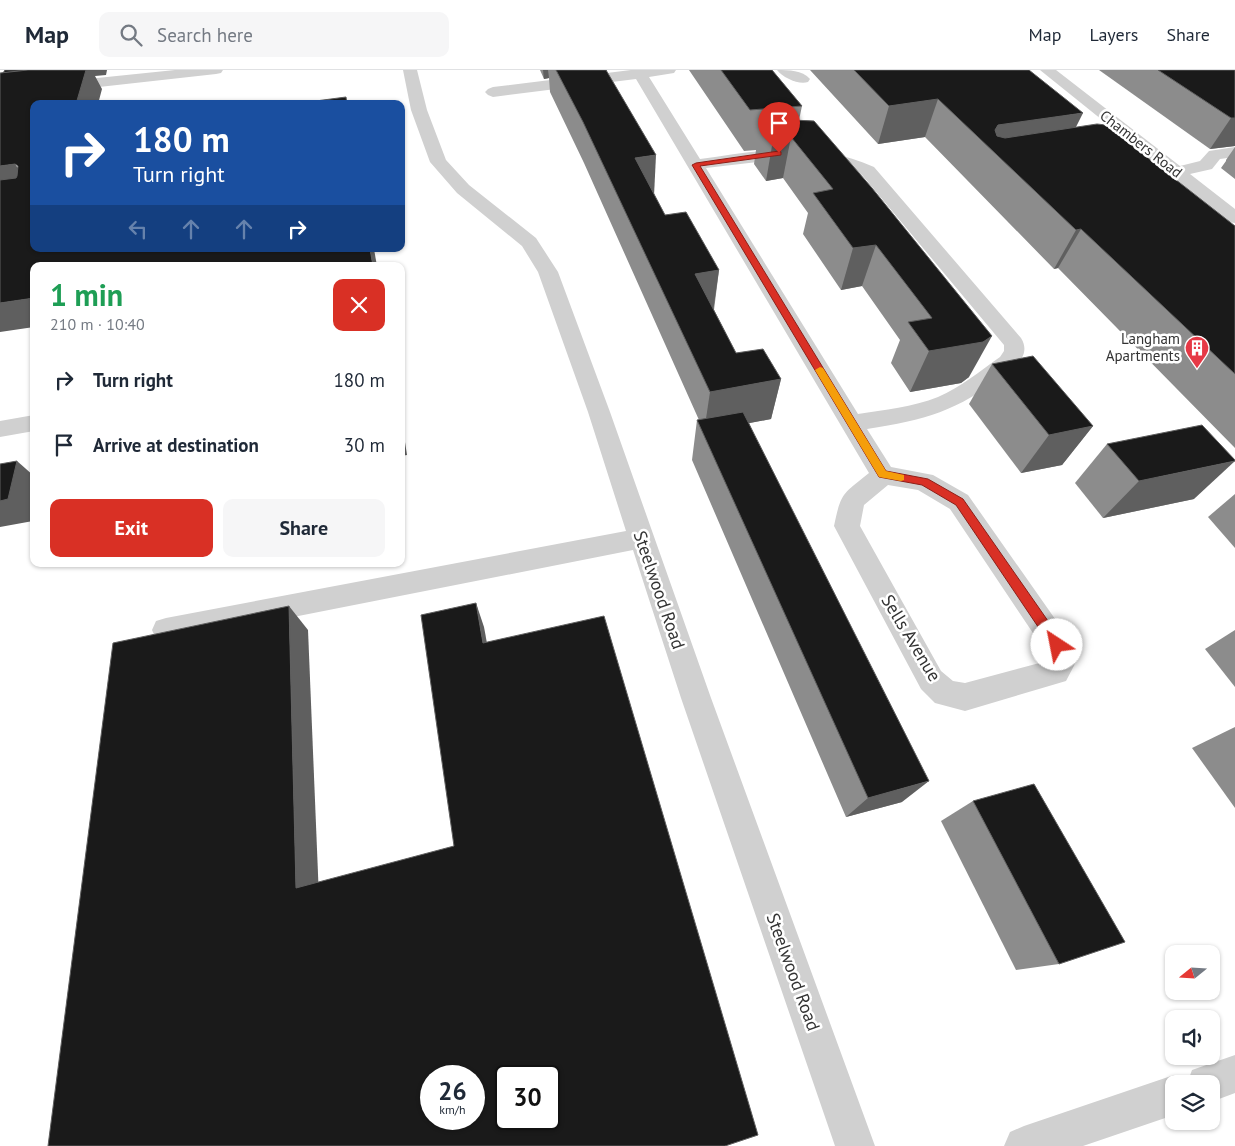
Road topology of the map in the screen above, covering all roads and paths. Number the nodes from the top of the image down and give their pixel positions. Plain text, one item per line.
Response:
1 (216, 70) edge
2 (410, 70) edge
3 (669, 70) edge
4 (784, 70) edge
5 (1047, 70) edge
6 (639, 72) edge
7 (804, 79) dead end
8 (121, 80) junction
9 (493, 92) dead end
10 (0, 93) edge
11 (117, 96) dead end
12 (1143, 146) junction
13 (1119, 149) edge
14 (1235, 152) edge
15 (696, 165) junction
16 (1177, 172) junction
17 (1235, 218) edge
18 (852, 423) junction
19 (30, 424) edge
20 (0, 428) edge
21 (883, 474) junction
22 (642, 538) junction
23 (166, 630) edge
24 (1235, 1074) edge
25 (1220, 1079) edge
26 (1165, 1098) edge
27 (855, 1146) edge
28 (1024, 1146) edge

1 - 8 street
2 - 22 street, Steelwood Road
3 - 6 street
4 - 7 street
5 - 12 street, Chambers Road
6 - 9 street
6 - 15 street
8 - 10 street
8 - 11 street
12 - 13 street
12 - 16 street, Chambers Road
14 - 16 street
15 - 18 street
15 - 18 street
16 - 17 street, Chambers Road
18 - 21 street
19 - 20 street
21 - 21 street, Sells Avenue
22 - 23 street
22 - 27 street, Steelwood Road
24 - 25 street
26 - 28 street

